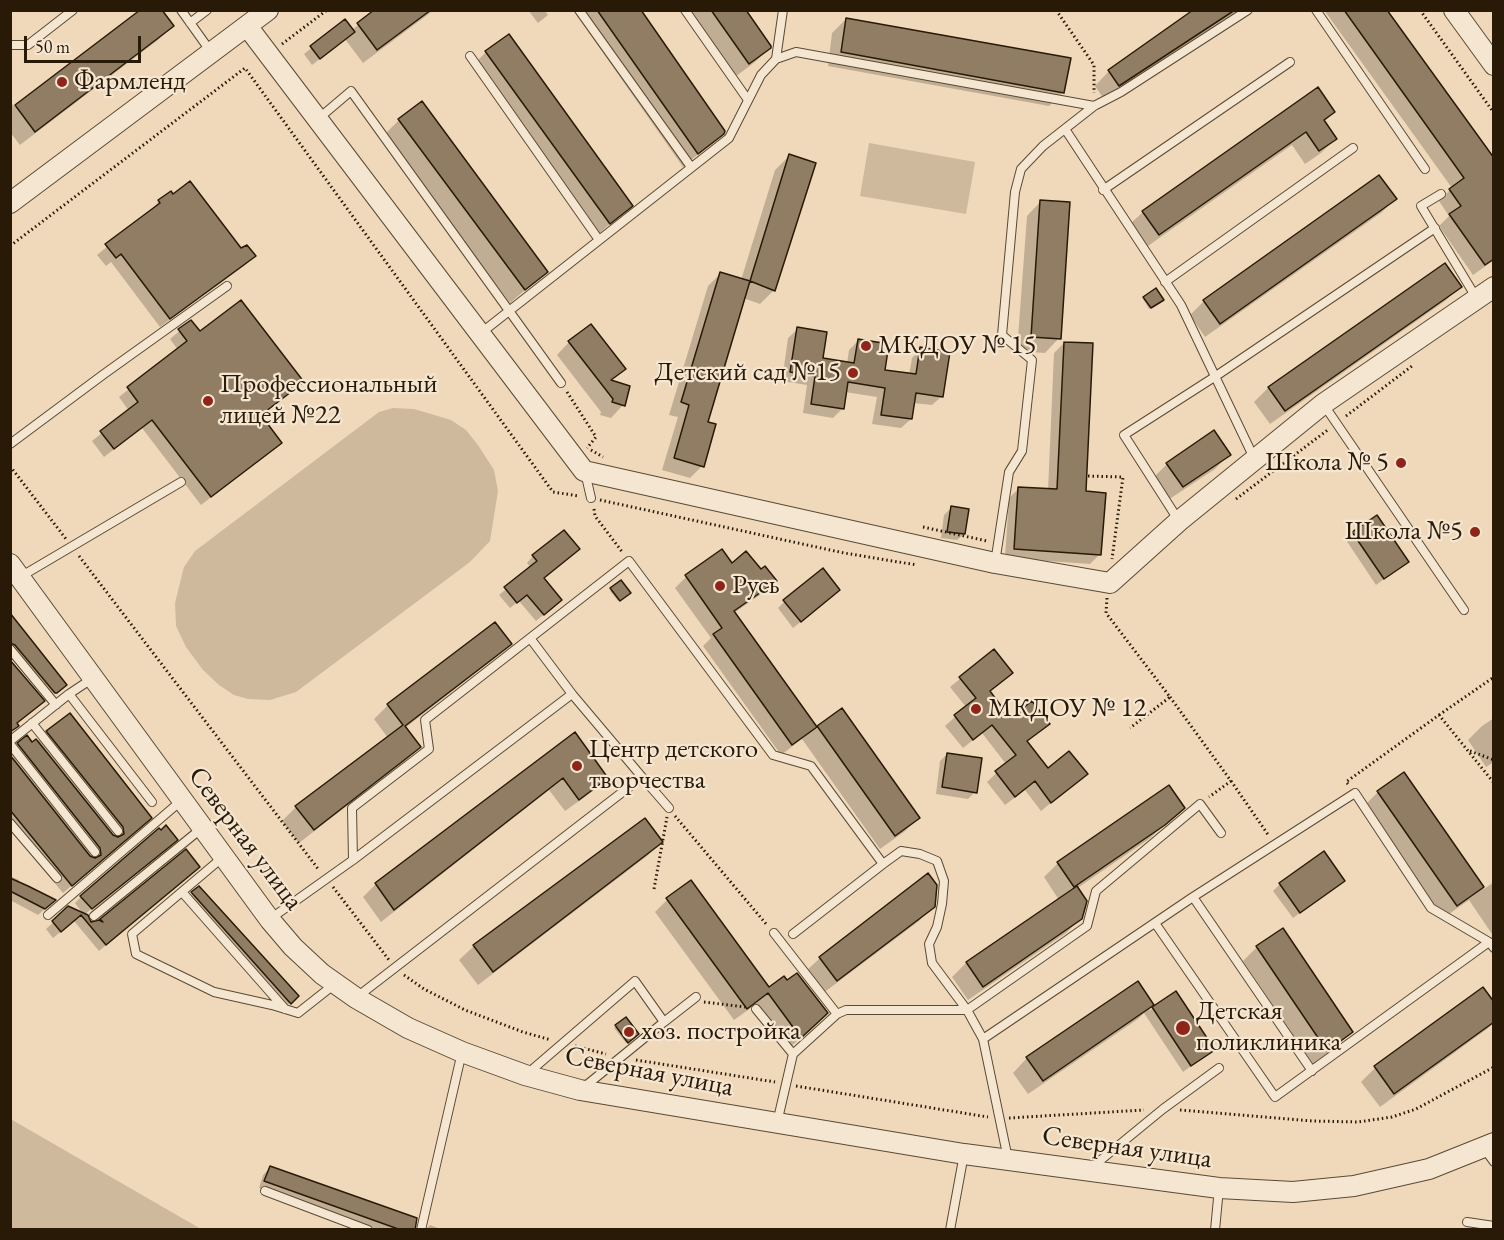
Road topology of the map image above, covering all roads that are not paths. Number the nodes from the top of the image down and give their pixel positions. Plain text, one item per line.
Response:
1 (73, 10) edge
2 (181, 10) edge
3 (207, 10) edge
4 (268, 10) edge
5 (579, 10) edge
6 (684, 10) edge
7 (783, 10) edge
8 (1248, 10) edge
9 (1316, 10) edge
10 (1454, 10) edge
11 (190, 23) junction
12 (247, 26) junction
13 (10, 45) edge
14 (212, 52) junction
15 (470, 56) dead end
16 (776, 59) junction
17 (1290, 62) dead end
18 (1494, 65) edge
19 (748, 99) junction
20 (1094, 106) junction
21 (318, 119) junction
22 (1065, 129) junction
23 (1353, 148) dead end
24 (691, 167) junction
25 (1425, 170) dead end
26 (1103, 190) junction
27 (1441, 194) dead end
28 (10, 203) edge
29 (1435, 228) junction
30 (599, 240) junction
31 (1165, 282) junction
32 (228, 286) dead end
33 (1494, 287) edge
34 (1477, 299) junction
35 (510, 310) junction
36 (481, 333) junction
37 (1216, 376) junction
38 (561, 383) road end
39 (1323, 404) junction
40 (10, 444) edge
41 (1254, 459) junction
42 (584, 471) junction
43 (181, 482) dead end
44 (591, 498) road end
45 (1179, 521) junction
46 (996, 556) junction
47 (15, 571) edge
48 (1464, 610) dead end
49 (530, 638) junction
50 (10, 649) edge
51 (93, 678) junction
52 (69, 694) junction
53 (572, 694) junction
54 (56, 705) junction
55 (32, 723) junction
56 (10, 743) edge
57 (642, 777) junction
58 (182, 800) junction
59 (152, 802) dead end
60 (669, 808) road end
61 (10, 823) edge
62 (202, 827) junction
63 (118, 831) dead end
64 (1221, 833) dead end
65 (94, 852) dead end
66 (224, 857) junction
67 (353, 860) junction
68 (883, 864) junction
69 (57, 878) dead end
70 (182, 892) junction
71 (1193, 897) junction
72 (48, 915) dead end
73 (94, 916) dead end
74 (270, 920) junction
75 (1155, 923) junction
76 (774, 933) road end
77 (794, 934) dead end
78 (1491, 945) edge
79 (336, 983) junction
80 (696, 997) road end
81 (356, 998) junction
82 (285, 1009) junction
83 (756, 1009) road end
84 (967, 1010) junction
85 (837, 1014) junction
86 (664, 1022) junction
87 (983, 1038) junction
88 (462, 1052) junction
89 (793, 1054) junction
90 (1219, 1068) dead end
91 (1312, 1071) junction
92 (525, 1075) junction
93 (580, 1090) junction
94 (777, 1123) junction
95 (1490, 1151) edge
96 (963, 1154) junction
97 (1008, 1160) junction
98 (1088, 1171) junction
99 (1219, 1188) junction
100 (265, 1191) dead end
101 (1467, 1222) dead end
102 (1494, 1226) edge
103 (369, 1230) edge
104 (421, 1230) edge
105 (950, 1230) edge
106 (1215, 1230) edge

1 - 13 lane
2 - 11 lane
3 - 11 lane
4 - 12 street
5 - 24 lane
6 - 19 lane
7 - 16 lane
8 - 20 lane
9 - 25 lane
10 - 18 street
11 - 14 lane
12 - 14 street
12 - 21 street
14 - 28 street
15 - 30 lane
16 - 19 lane
16 - 20 lane
17 - 26 lane
19 - 24 lane
20 - 22 lane
21 - 35 lane
21 - 36 street
22 - 26 lane
22 - 46 lane
23 - 31 lane
24 - 30 lane
26 - 31 lane
27 - 29 lane
29 - 34 lane
29 - 37 lane
30 - 35 lane
31 - 37 lane
32 - 40 lane
33 - 34 street
34 - 39 street
35 - 36 lane
35 - 38 lane
36 - 42 street
37 - 41 lane
37 - 45 lane
39 - 41 street
39 - 48 lane
41 - 45 street
42 - 44 lane
42 - 46 street
43 - 47 lane
45 - 46 street
47 - 51 street, Северная улица
49 - 53 lane
49 - 67 lane
49 - 68 lane
50 - 54 lane
51 - 52 lane
51 - 58 street, Северная улица
52 - 54 lane
52 - 59 lane
53 - 57 lane
53 - 67 lane
54 - 55 lane
55 - 56 lane
55 - 63 lane
56 - 65 lane
57 - 60 lane
57 - 81 lane
58 - 62 street, Северная улица
58 - 72 lane
61 - 69 lane
62 - 66 street, Северная улица
62 - 73 lane
64 - 84 lane
66 - 70 lane
66 - 74 street, Северная улица
67 - 74 lane
68 - 77 lane
68 - 84 lane
70 - 82 lane
70 - 82 lane
71 - 75 lane
71 - 78 lane
71 - 91 lane
74 - 79 street, Северная улица
75 - 87 lane
75 - 91 lane
76 - 85 lane
78 - 91 lane
79 - 81 street, Северная улица
79 - 82 lane
80 - 86 lane
81 - 88 street, Северная улица
83 - 89 lane
84 - 85 lane
84 - 87 lane
85 - 89 lane
86 - 92 lane
86 - 93 lane
87 - 97 lane
88 - 92 street, Северная улица
88 - 104 lane
89 - 94 lane
90 - 98 lane
92 - 93 street, Северная улица
93 - 94 street, Северная улица
94 - 96 street, Северная улица
95 - 99 street, Северная улица
96 - 97 street, Северная улица
96 - 105 lane
97 - 98 street, Северная улица
98 - 99 street, Северная улица
99 - 106 lane
100 - 103 lane
101 - 102 lane

